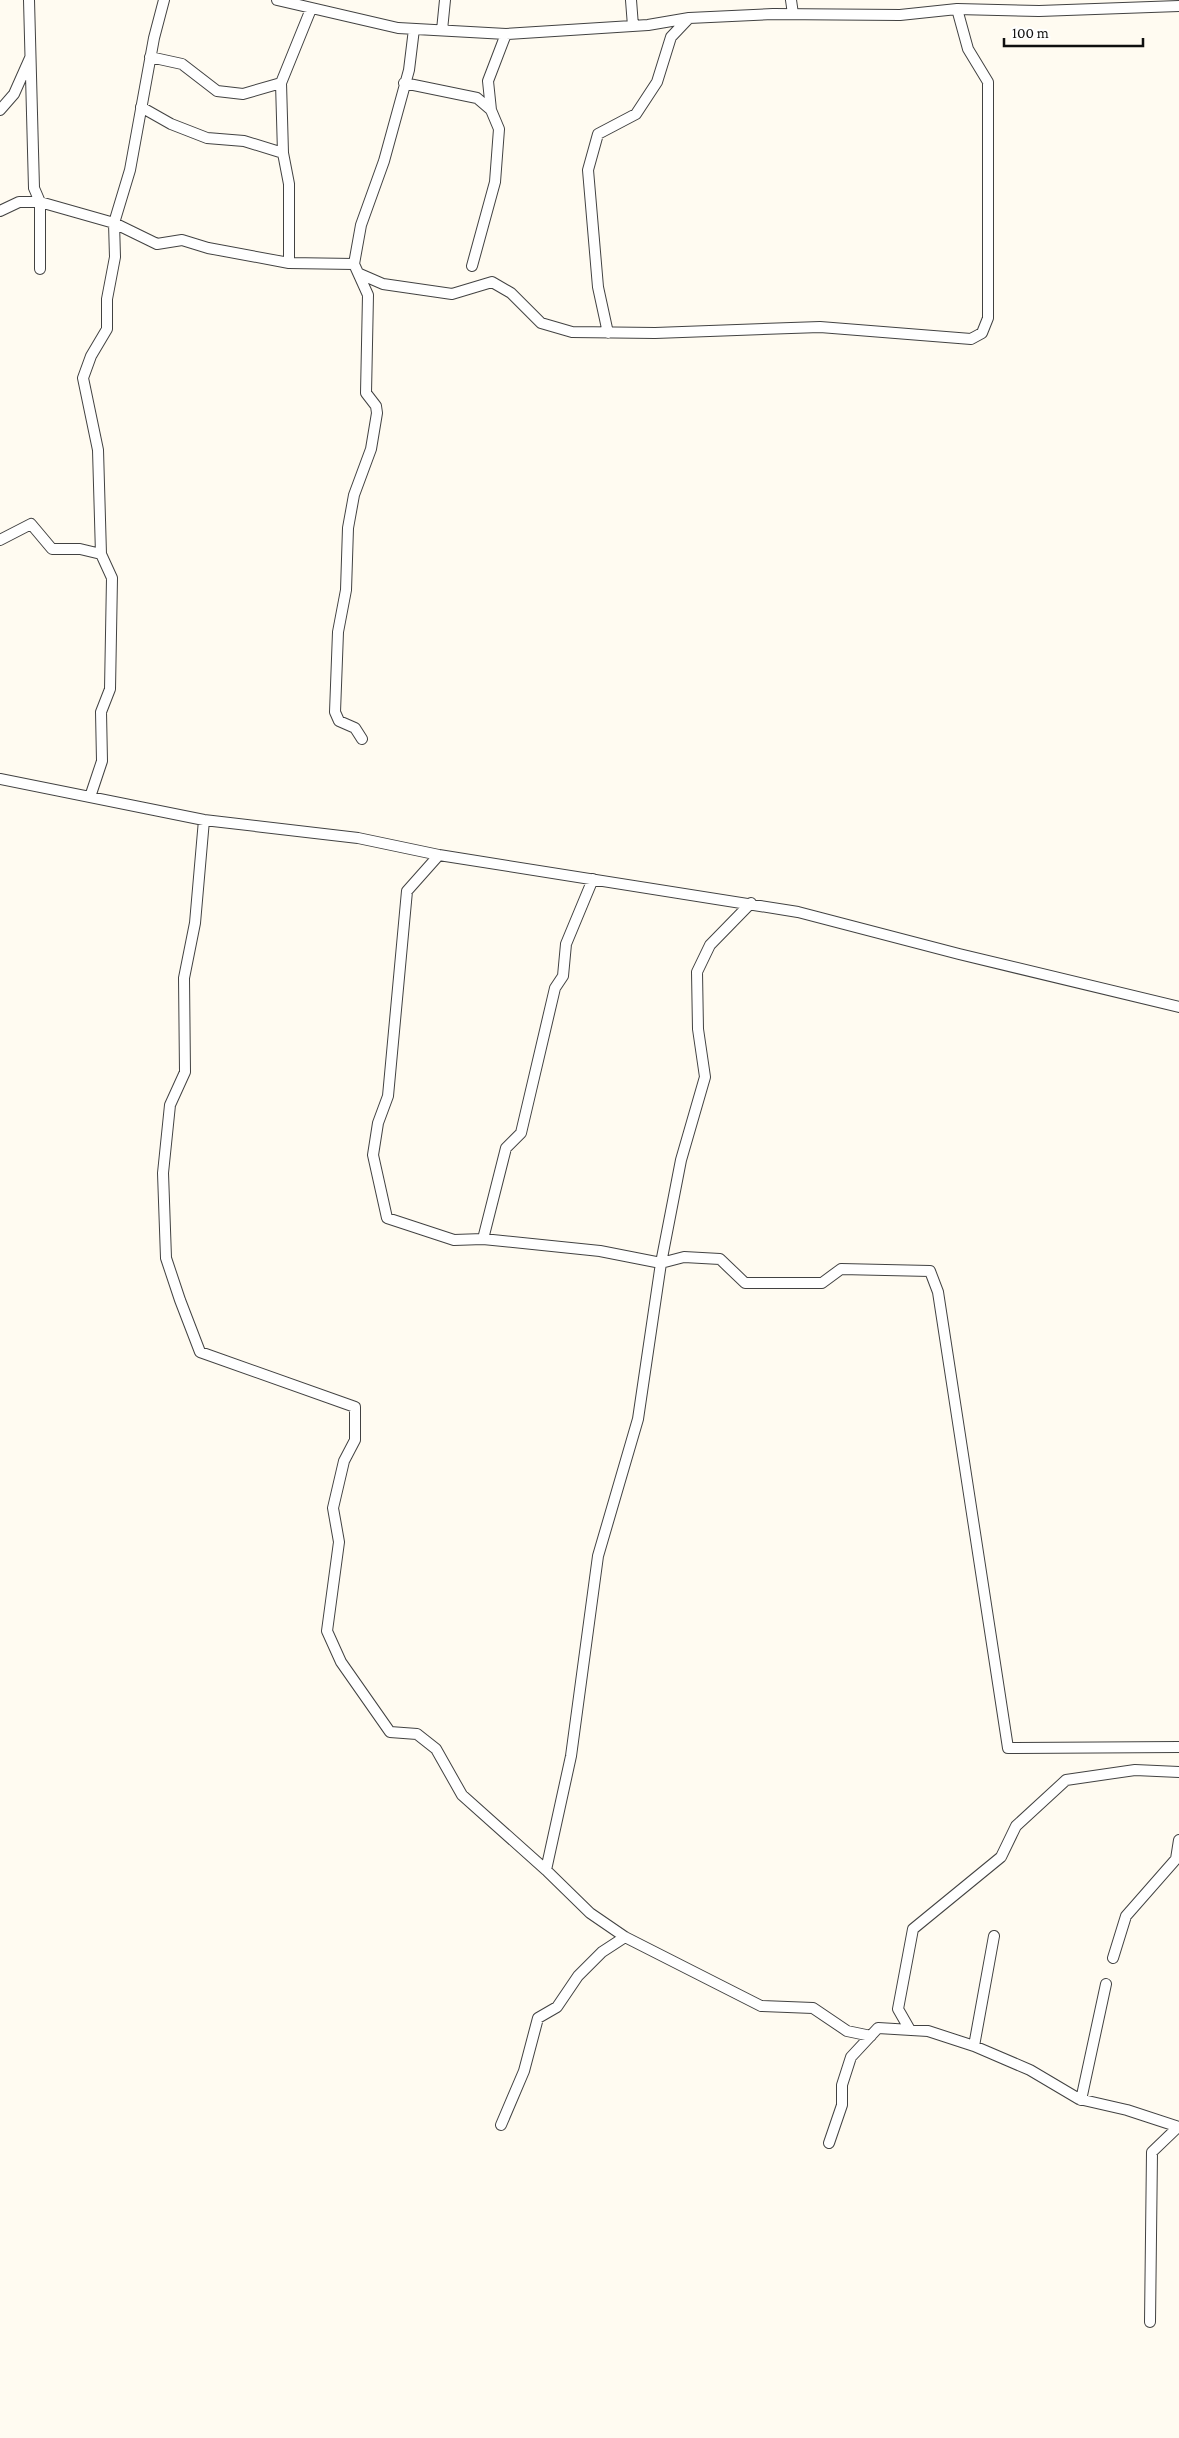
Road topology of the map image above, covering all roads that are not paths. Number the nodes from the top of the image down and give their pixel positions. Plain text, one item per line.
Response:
1 (29, 0) edge
2 (164, 0) edge
3 (277, 0) edge
4 (445, 0) edge
5 (631, 0) edge
6 (791, 0) edge
7 (309, 6) edge
8 (1179, 6) edge
9 (957, 9) junction
10 (793, 14) junction
11 (689, 18) junction
12 (633, 26) junction
13 (414, 29) junction
14 (442, 30) junction
15 (506, 34) junction
16 (31, 55) junction
17 (150, 57) junction
18 (281, 83) junction
19 (404, 83) junction
20 (141, 107) junction
21 (0, 110) edge
22 (491, 110) junction
23 (283, 153) junction
24 (40, 202) junction
25 (0, 211) edge
26 (114, 223) junction
27 (289, 263) junction
28 (354, 264) junction
29 (472, 266) dead end
30 (40, 269) dead end
31 (360, 274) junction
32 (608, 333) junction
33 (0, 540) edge
34 (101, 554) junction
35 (362, 739) dead end
36 (0, 779) edge
37 (90, 797) junction
38 (204, 820) junction
39 (440, 855) junction
40 (593, 879) junction
41 (751, 903) junction
42 (1179, 1007) edge
43 (483, 1238) junction
44 (661, 1263) junction
45 (1179, 1747) edge
46 (1179, 1772) edge
47 (1179, 1840) edge
48 (546, 1870) junction
49 (994, 1936) dead end
50 (625, 1937) junction
51 (1113, 1958) dead end
52 (1106, 1984) dead end
53 (910, 2030) junction
54 (871, 2036) junction
55 (974, 2046) junction
56 (1082, 2100) junction
57 (501, 2125) dead end
58 (1179, 2127) edge
59 (828, 2143) dead end
60 (1150, 2322) dead end

1 - 16 street
2 - 17 street
3 - 7 street
4 - 14 street
5 - 12 street
6 - 10 street
7 - 13 street
7 - 18 street
8 - 9 street
9 - 10 street
9 - 32 street
10 - 11 street
11 - 12 street
11 - 32 street
12 - 15 street
13 - 14 street
13 - 19 street
14 - 15 street
15 - 22 street
16 - 21 street
16 - 24 street
17 - 18 street
17 - 20 street
18 - 23 street
19 - 22 street
19 - 28 street
20 - 23 street
20 - 26 street
22 - 29 street
23 - 27 street
24 - 25 street
24 - 26 street
24 - 30 street
26 - 27 street
26 - 34 street
27 - 28 street
28 - 31 street
31 - 32 street
31 - 35 street
33 - 34 street
34 - 37 street
36 - 37 street
37 - 38 street
38 - 39 street
38 - 48 street
39 - 40 street
39 - 43 street
40 - 41 street
40 - 43 street
41 - 42 street
41 - 44 street
43 - 44 street
44 - 45 street
44 - 48 street
46 - 53 street
47 - 51 street
48 - 50 street
49 - 55 street
50 - 54 street
50 - 57 street
52 - 56 street
53 - 54 street
53 - 55 street
54 - 59 street
55 - 56 street
56 - 58 street
58 - 60 street

